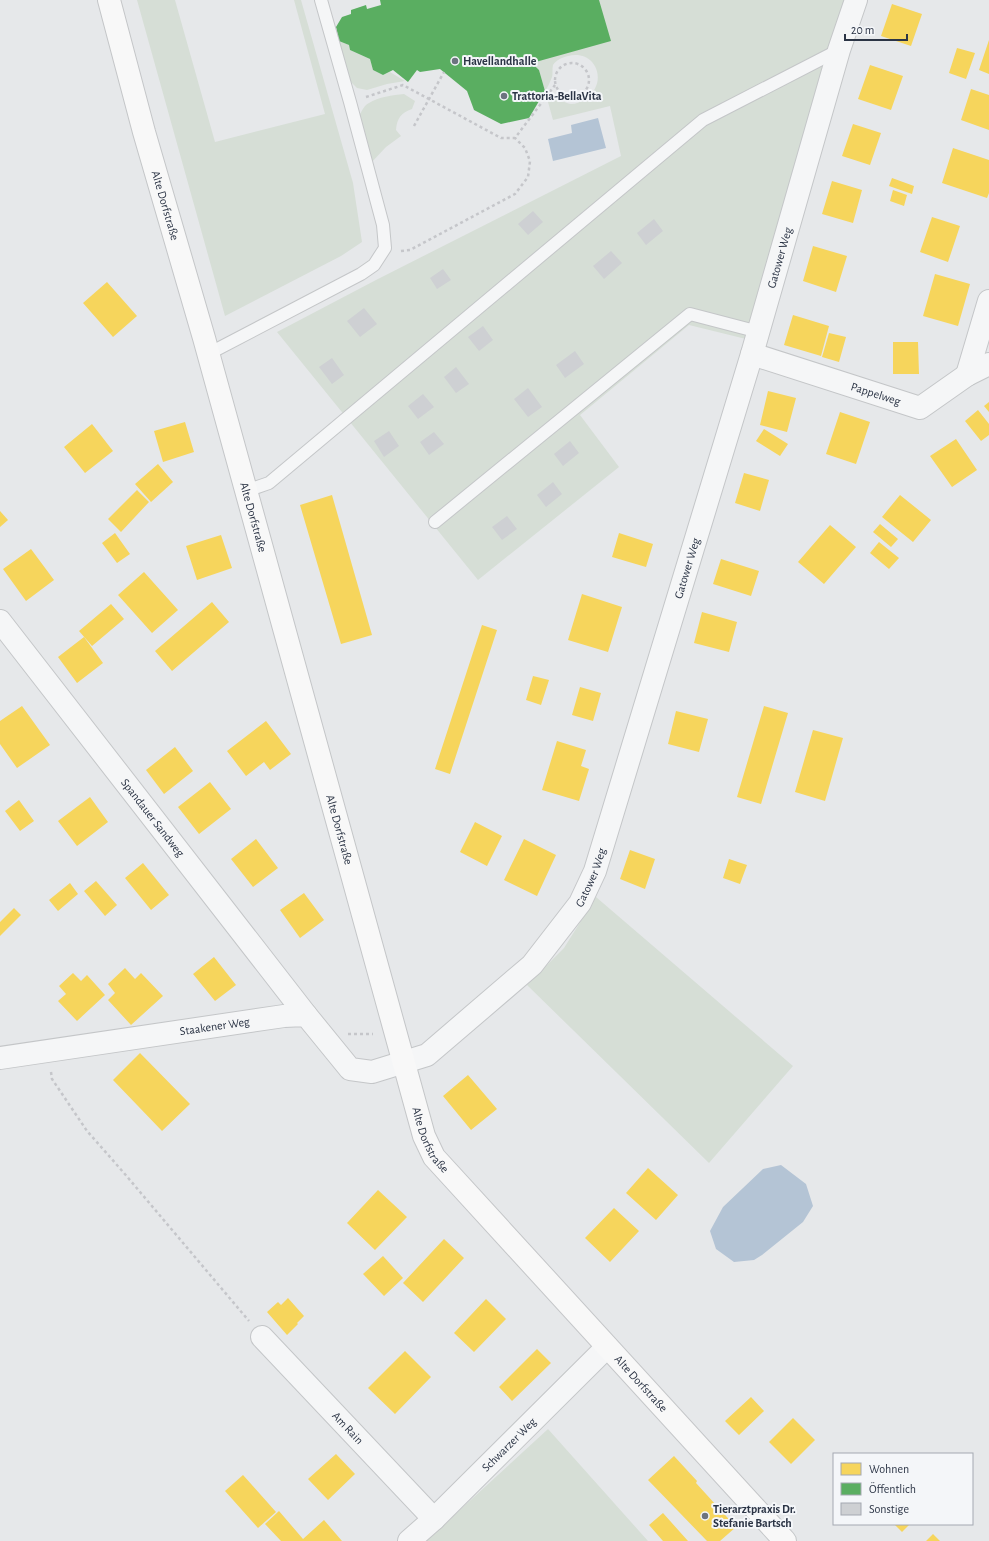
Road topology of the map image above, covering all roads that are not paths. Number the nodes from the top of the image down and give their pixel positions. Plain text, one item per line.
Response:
1 (109, 0) edge
2 (321, 0) edge
3 (856, 0) edge
4 (839, 50) junction
5 (989, 301) edge
6 (759, 332) junction
7 (208, 354) junction
8 (752, 354) junction
9 (989, 364) edge
10 (967, 375) junction
11 (246, 491) junction
12 (435, 522) dead end
13 (0, 621) edge
14 (306, 1015) junction
15 (0, 1058) edge
16 (404, 1063) junction
17 (262, 1337) road end
18 (607, 1347) junction
19 (434, 1519) junction
20 (409, 1541) edge
21 (785, 1541) edge

1 - 7 street, Alte Dorfstraße
2 - 7 lane
3 - 4 street, Gatower Weg
4 - 6 street, Gatower Weg
4 - 11 lane
5 - 10 street
6 - 8 street, Gatower Weg
6 - 12 lane
7 - 11 street, Alte Dorfstraße
8 - 10 street, Pappelweg
8 - 16 street, Gatower Weg
9 - 10 street, Pappelweg
11 - 16 street, Alte Dorfstraße
13 - 14 street, Spandauer Sandweg
14 - 15 street, Staakener Weg
14 - 16 street
16 - 18 street, Alte Dorfstraße
17 - 19 street, Am Rain
18 - 19 street, Schwarzer Weg
18 - 21 street, Alte Dorfstraße
19 - 20 street, Schwarzer Weg

